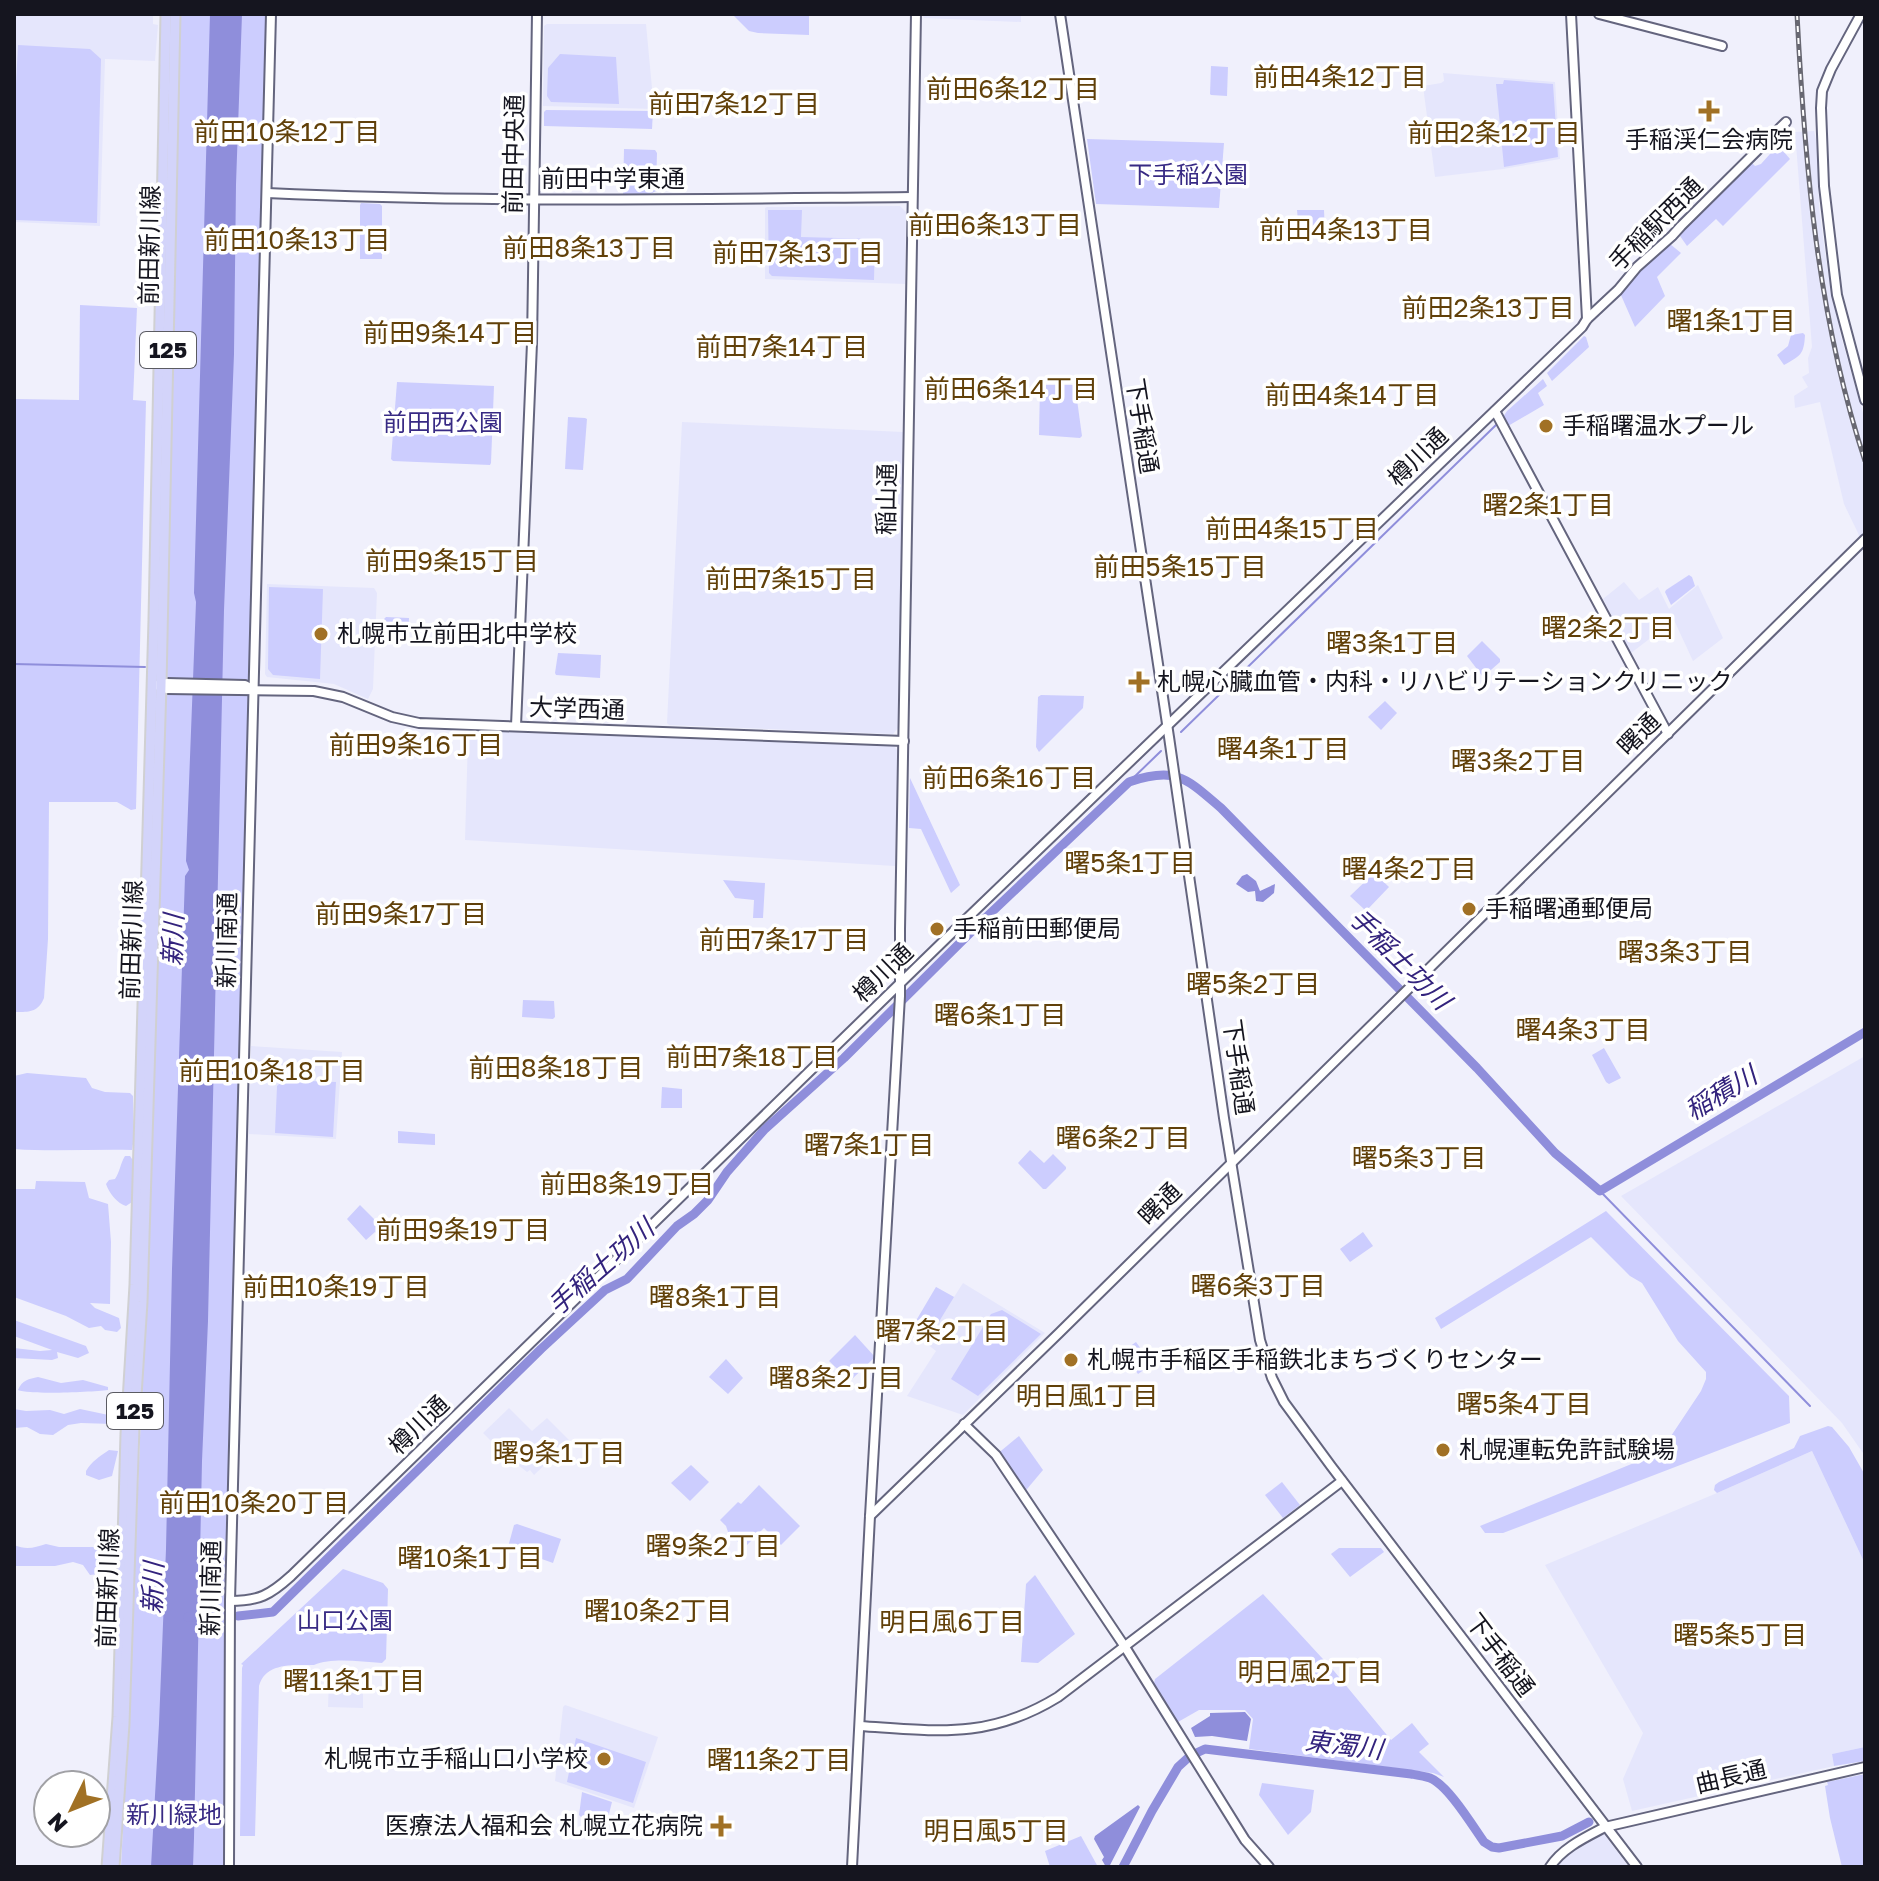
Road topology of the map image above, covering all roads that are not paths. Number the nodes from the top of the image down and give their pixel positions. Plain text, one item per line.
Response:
1 (166, 14) edge
2 (175, 14) edge
3 (271, 14) edge
4 (537, 14) edge
5 (916, 14) edge
6 (1060, 14) edge
7 (1571, 14) edge
8 (1599, 14) edge
9 (1861, 14) edge
10 (1722, 46) dead end
11 (1786, 122) dead end
12 (267, 193) junction
13 (912, 197) junction
14 (533, 199) junction
15 (1587, 319) junction
16 (1865, 400) edge
17 (1495, 411) junction
18 (1865, 539) edge
19 (162, 685) junction
20 (248, 689) junction
21 (516, 726) junction
22 (1167, 726) junction
23 (1668, 734) junction
24 (904, 741) junction
25 (900, 985) junction
26 (1232, 1162) junction
27 (964, 1424) junction
28 (1342, 1481) junction
29 (870, 1516) junction
30 (230, 1601) junction
31 (1125, 1647) junction
32 (121, 1724) junction
33 (860, 1726) junction
34 (1865, 1767) edge
35 (1605, 1827) junction
36 (107, 1867) edge
37 (114, 1867) edge
38 (229, 1867) edge
39 (852, 1867) edge
40 (1269, 1867) edge
41 (1550, 1867) edge
42 (1637, 1867) edge

1 - 19 main road, 前田新川線 / 125
2 - 19 main road, 前田新川線 / 125
3 - 12 street, 新川南通
4 - 14 street, 前田中央通
5 - 13 street, 稲山通
6 - 22 street, 下手稲通
7 - 15 street
8 - 10 street
9 - 16 street
11 - 15 street, 手稲駅西通
12 - 14 street, 前田中学東通
12 - 20 street, 新川南通
13 - 14 street, 前田中学東通
13 - 24 street, 稲山通
14 - 21 street, 前田中央通
15 - 17 street, 樽川通
17 - 22 street, 樽川通
17 - 23 street
18 - 23 street, 曙通
19 - 20 street, 大学西通
19 - 32 main road, 前田新川線 / 125
20 - 21 street, 大学西通
20 - 30 street, 新川南通
21 - 24 street, 大学西通
22 - 25 street, 樽川通
22 - 26 street, 下手稲通
23 - 26 street, 曙通
24 - 25 street, 稲山通
25 - 29 street, 稲山通
25 - 30 street, 樽川通
26 - 27 street, 曙通
26 - 28 street, 下手稲通
27 - 29 street, 曙通
27 - 31 street
28 - 31 street
28 - 35 street, 下手稲通
29 - 33 street
30 - 38 street, 新川南通
31 - 33 street
31 - 40 street
32 - 36 main road, 前田新川線 / 125
32 - 37 main road, 前田新川線 / 125
33 - 39 street
34 - 35 street, 曲長通
35 - 41 street, 曲長通
35 - 42 street, 下手稲通

